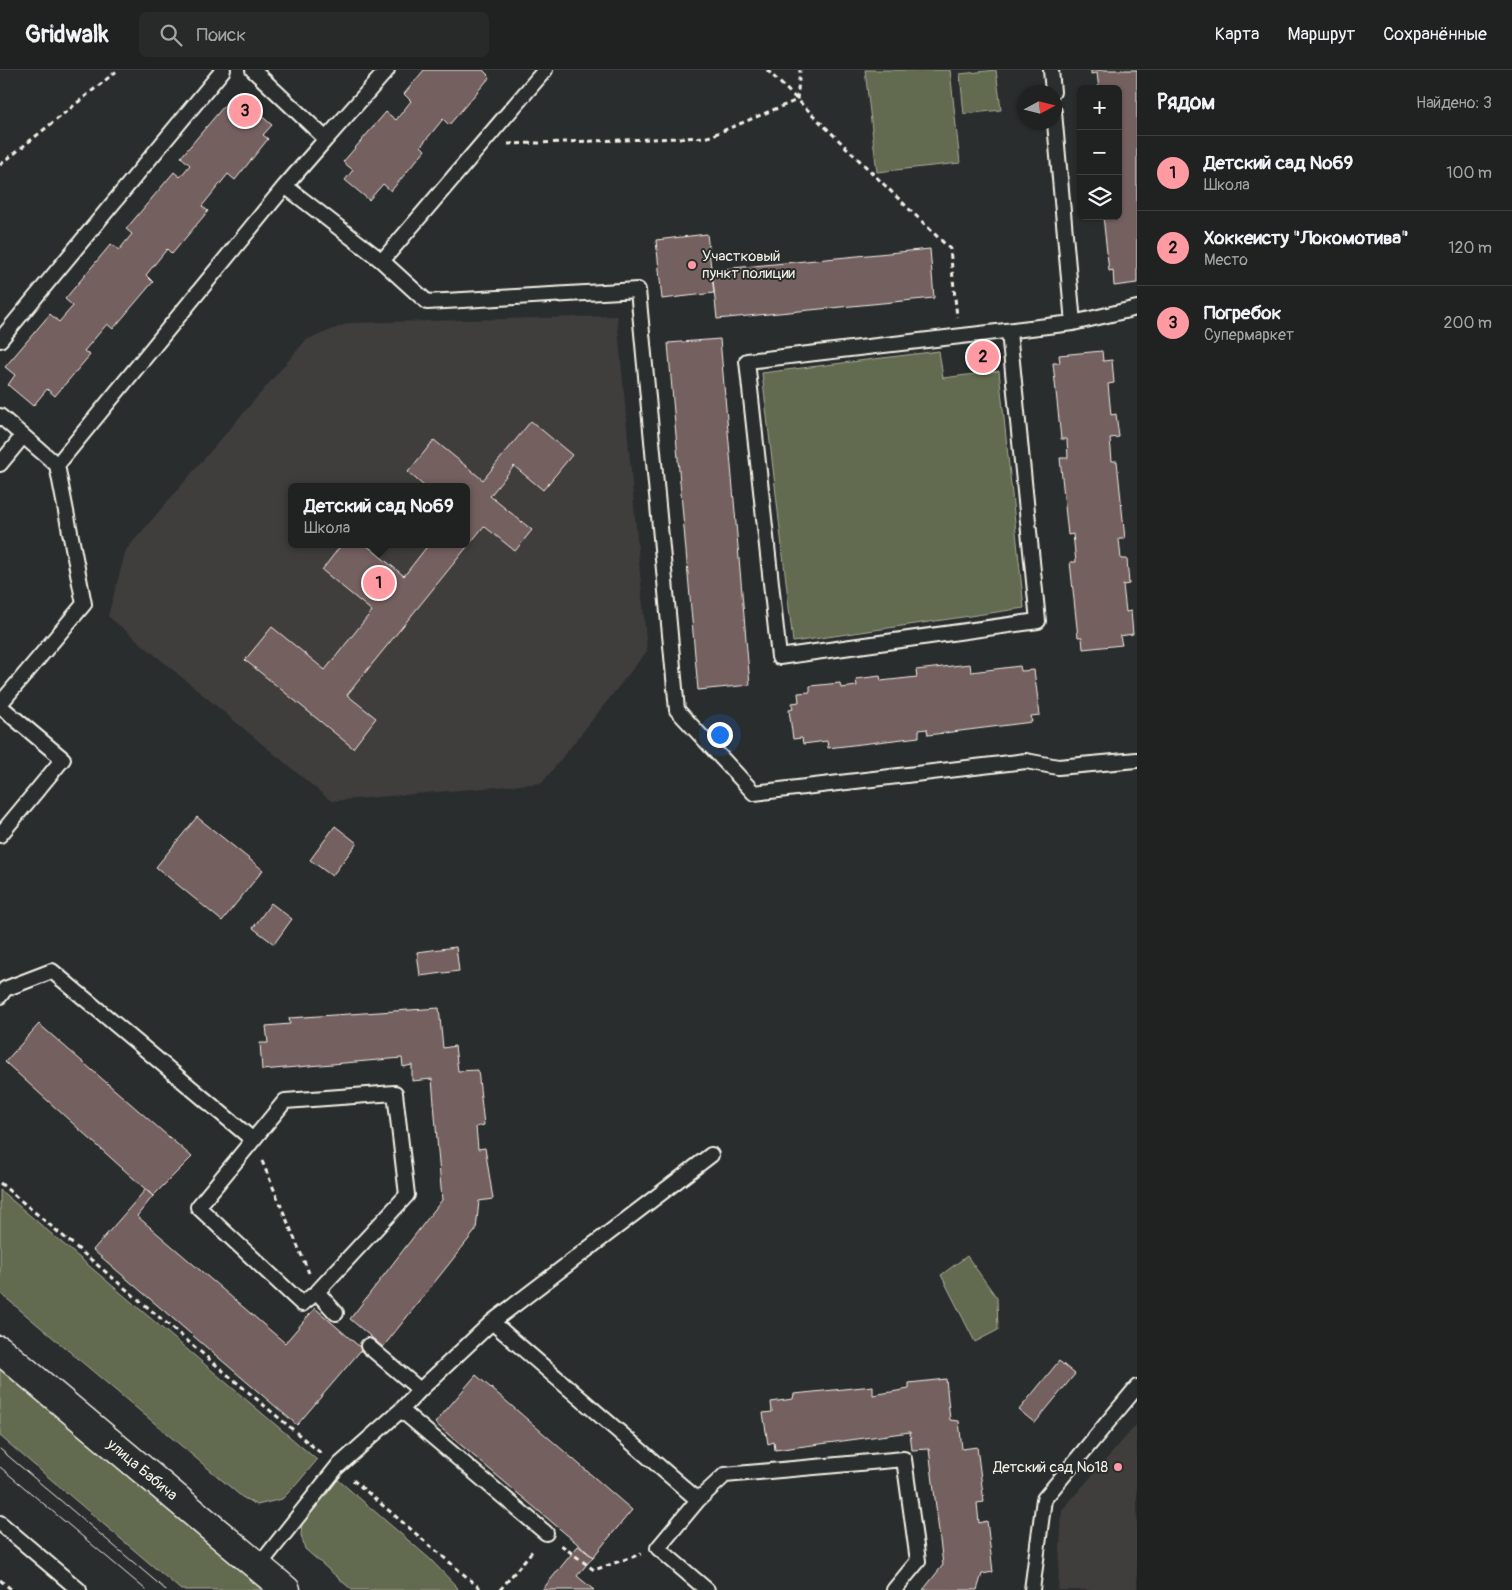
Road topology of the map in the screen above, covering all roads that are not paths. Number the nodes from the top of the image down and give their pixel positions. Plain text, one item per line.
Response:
1 (223, 70) edge
2 (253, 70) edge
3 (387, 70) edge
4 (545, 70) edge
5 (1051, 70) edge
6 (1052, 85) edge
7 (1056, 130) edge
8 (326, 139) junction
9 (285, 186) junction
10 (382, 261) junction
11 (1137, 308) edge
12 (1073, 323) junction
13 (1008, 332) junction
14 (0, 340) edge
15 (0, 416) edge
16 (23, 436) junction
17 (0, 464) edge
18 (57, 465) junction
19 (0, 705) edge
20 (1137, 760) edge
21 (0, 835) edge
22 (2, 990) edge
23 (253, 1140) junction
24 (711, 1155) dead end
25 (317, 1292) junction
26 (336, 1313) dead end
27 (492, 1322) junction
28 (368, 1346) dead end
29 (0, 1350) edge
30 (1137, 1387) edge
31 (420, 1390) junction
32 (401, 1410) junction
33 (698, 1500) junction
34 (0, 1523) edge
35 (546, 1533) road end
36 (258, 1567) junction
37 (79, 1590) edge
38 (286, 1590) edge
39 (707, 1590) edge
40 (894, 1590) edge
41 (1032, 1590) edge

1 - 14 lane
2 - 8 lane
3 - 8 lane
4 - 10 lane
5 - 6 lane
7 - 12 lane
8 - 9 lane
9 - 10 lane
9 - 18 lane
10 - 20 lane
11 - 12 lane
12 - 13 lane
13 - 13 lane
15 - 16 lane
16 - 17 lane
16 - 18 lane
18 - 19 lane
19 - 21 lane
22 - 23 lane
23 - 25 lane
23 - 25 lane
24 - 27 lane
25 - 26 lane
27 - 31 lane
27 - 33 lane
28 - 31 lane
29 - 36 street, улица Бабича
30 - 41 lane
31 - 32 lane
32 - 35 lane
32 - 36 lane
33 - 39 lane
33 - 40 lane
34 - 37 lane
36 - 38 street, улица Бабича

